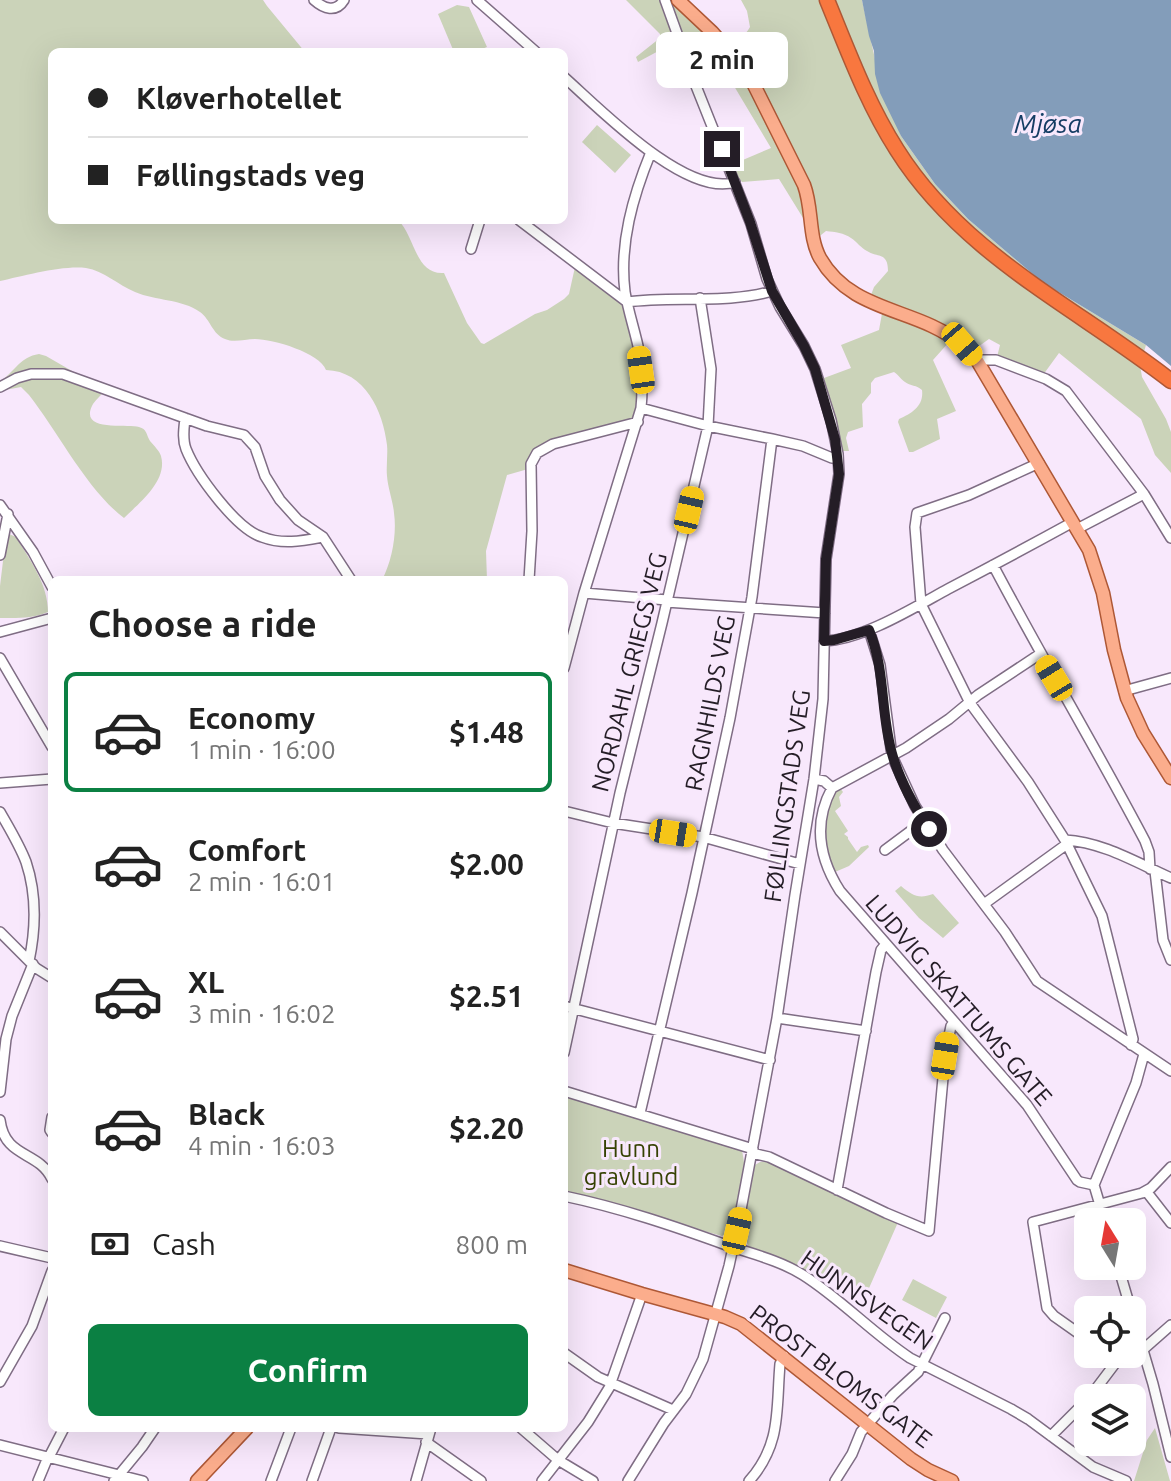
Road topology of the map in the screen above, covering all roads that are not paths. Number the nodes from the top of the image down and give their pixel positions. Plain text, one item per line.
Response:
1 (314, 0) edge
2 (344, 0) edge
3 (477, 0) edge
4 (665, 0) edge
5 (678, 0) edge
6 (827, 0) edge
7 (531, 48) edge
8 (568, 80) edge
9 (651, 152) junction
10 (735, 182) junction
11 (479, 224) edge
12 (524, 224) edge
13 (471, 249) dead end
14 (772, 291) junction
15 (700, 298) junction
16 (627, 302) junction
17 (978, 362) junction
18 (1171, 381) edge
19 (0, 387) edge
20 (641, 408) junction
21 (185, 418) junction
22 (638, 422) junction
23 (708, 426) junction
24 (772, 439) junction
25 (838, 458) junction
26 (1039, 463) junction
27 (1144, 494) junction
28 (0, 505) edge
29 (8, 514) junction
30 (1075, 525) junction
31 (323, 537) junction
32 (1171, 538) edge
33 (0, 555) edge
34 (993, 565) junction
35 (348, 576) edge
36 (529, 576) edge
37 (48, 580) edge
38 (584, 593) junction
39 (667, 601) junction
40 (921, 604) junction
41 (750, 608) junction
42 (825, 613) junction
43 (48, 619) edge
44 (869, 630) junction
45 (0, 632) edge
46 (824, 641) junction
47 (568, 653) edge
48 (1040, 654) junction
49 (0, 658) edge
50 (1171, 678) edge
51 (1124, 691) junction
52 (970, 703) junction
53 (48, 740) edge
54 (892, 756) junction
55 (1171, 778) edge
56 (48, 779) edge
57 (814, 779) junction
58 (0, 783) edge
59 (832, 788) junction
60 (0, 812) edge
61 (568, 812) edge
62 (924, 821) junction
63 (613, 823) junction
64 (703, 837) junction
65 (1066, 842) junction
66 (885, 850) dead end
67 (800, 864) junction
68 (1152, 870) junction
69 (1171, 878) edge
70 (984, 904) junction
71 (0, 932) edge
72 (886, 944) junction
73 (1171, 960) edge
74 (31, 963) junction
75 (48, 975) edge
76 (569, 1007) edge
77 (777, 1018) junction
78 (954, 1022) junction
79 (4, 1029) edge
80 (658, 1030) junction
81 (866, 1031) junction
82 (1131, 1045) junction
83 (1144, 1054) junction
84 (770, 1060) junction
85 (1171, 1071) edge
86 (0, 1092) edge
87 (568, 1092) edge
88 (640, 1113) junction
89 (0, 1120) edge
90 (753, 1151) junction
91 (1171, 1167) edge
92 (48, 1171) edge
93 (1094, 1185) junction
94 (837, 1190) junction
95 (1146, 1191) junction
96 (568, 1197) edge
97 (1099, 1204) junction
98 (1100, 1208) edge
99 (1171, 1223) edge
100 (0, 1246) edge
101 (733, 1247) junction
102 (48, 1257) edge
103 (568, 1271) edge
104 (48, 1282) edge
105 (642, 1294) junction
106 (716, 1314) junction
107 (945, 1318) dead end
108 (1171, 1325) edge
109 (1074, 1330) edge
110 (1146, 1348) edge
111 (568, 1356) edge
112 (784, 1356) junction
113 (1146, 1362) edge
114 (921, 1363) junction
115 (1112, 1368) edge
116 (0, 1382) edge
117 (611, 1383) junction
118 (1099, 1384) edge
119 (673, 1410) junction
120 (1074, 1413) edge
121 (867, 1424) junction
122 (62, 1432) edge
123 (152, 1432) edge
124 (243, 1432) edge
125 (289, 1432) edge
126 (330, 1432) edge
127 (401, 1432) edge
128 (526, 1432) edge
129 (429, 1435) edge
130 (1051, 1436) junction
131 (0, 1445) edge
132 (48, 1457) junction
133 (1171, 1457) edge
134 (558, 1460) junction
135 (925, 1475) edge
136 (116, 1478) edge
137 (38, 1481) edge
138 (143, 1481) edge
139 (197, 1481) edge
140 (271, 1481) edge
141 (312, 1481) edge
142 (416, 1481) edge
143 (481, 1481) edge
144 (542, 1481) edge
145 (593, 1481) edge
146 (628, 1481) edge
147 (749, 1481) edge
148 (835, 1481) edge
149 (952, 1481) edge
150 (1126, 1481) edge

1 - 2 street
3 - 7 street
4 - 10 street, FØLLINGSTADS VEG
5 - 17 main road
6 - 18 highway
8 - 9 street
9 - 10 street
9 - 16 street
10 - 14 street, FØLLINGSTADS VEG
11 - 13 street
12 - 16 street
14 - 15 street
14 - 25 street, FØLLINGSTADS VEG
15 - 16 street
15 - 23 street, NORDAHL GRIEGS VEG
16 - 20 street
17 - 26 main road
17 - 27 street
19 - 21 street
20 - 22 street
20 - 23 street
21 - 31 street
21 - 31 street
22 - 36 street
22 - 38 street
23 - 24 street
23 - 39 street, NORDAHL GRIEGS VEG
24 - 25 street
24 - 41 street, RAGNHILDS VEG
25 - 42 street, FØLLINGSTADS VEG
26 - 30 main road
26 - 40 street
27 - 30 street
27 - 32 street
28 - 29 street
29 - 33 street
29 - 37 street
30 - 34 street
30 - 51 main road
31 - 35 street
34 - 40 street
34 - 48 street
38 - 39 street
38 - 47 street
39 - 41 street
39 - 63 street, NORDAHL GRIEGS VEG
40 - 44 street
40 - 52 street
41 - 42 street
41 - 64 street, RAGNHILDS VEG
42 - 46 street, FØLLINGSTADS VEG
43 - 45 street
44 - 46 street
44 - 54 street
46 - 57 street, FØLLINGSTADS VEG
48 - 52 street
48 - 68 street
49 - 53 street
50 - 51 street
51 - 55 main road
52 - 54 street
52 - 65 street
54 - 59 street
54 - 62 street
56 - 58 street
57 - 59 street
57 - 67 street, FØLLINGSTADS VEG
59 - 72 street, LUDVIG SKATTUMS GATE
60 - 74 street
61 - 63 street
62 - 66 street
62 - 70 street
63 - 64 street
63 - 76 street, NORDAHL GRIEGS VEG
64 - 67 street
64 - 80 street, RAGNHILDS VEG
65 - 68 street
65 - 70 street
65 - 82 street
67 - 77 street, FØLLINGSTADS VEG
68 - 69 street
68 - 73 street
70 - 82 street
71 - 74 street
72 - 78 street, LUDVIG SKATTUMS GATE
72 - 81 street
74 - 75 street
74 - 79 street
76 - 80 street
77 - 81 street
77 - 84 street, FØLLINGSTADS VEG
78 - 93 street, LUDVIG SKATTUMS GATE
78 - 94 street
79 - 86 street
80 - 84 street
80 - 88 street, RAGNHILDS VEG
81 - 94 street
82 - 83 street
83 - 85 street
83 - 93 street
84 - 90 street, FØLLINGSTADS VEG
87 - 88 street
88 - 90 street
89 - 92 street
90 - 94 street
90 - 101 street, FØLLINGSTADS VEG
91 - 95 street
93 - 97 street
95 - 97 street
95 - 99 street
96 - 101 street, HUNNSVEGEN
97 - 98 street
97 - 109 street
100 - 102 street
101 - 106 street, FØLLINGSTADS VEG
101 - 114 street, HUNNSVEGEN
103 - 105 main road, PROST BLOMS GATE
104 - 116 street
105 - 106 main road, PROST BLOMS GATE
105 - 117 street
106 - 112 main road, PROST BLOMS GATE
106 - 119 street, FØLLINGSTADS VEG
107 - 114 street
108 - 110 street
111 - 117 street
112 - 121 main road, PROST BLOMS GATE
112 - 147 street
113 - 133 street
114 - 121 street
114 - 130 street, HUNNSVEGEN
115 - 118 street
117 - 119 street
117 - 134 street
119 - 146 street, FØLLINGSTADS VEG
120 - 130 street
121 - 135 main road, PROST BLOMS GATE
121 - 148 street
122 - 132 street
123 - 136 street
124 - 139 main road
125 - 140 street
126 - 141 street
127 - 129 street
128 - 134 street
129 - 142 street
129 - 143 street
130 - 150 street, HUNNSVEGEN
131 - 132 street
132 - 136 street
132 - 137 street
134 - 144 street
134 - 145 street
135 - 149 main road, PROST BLOMS GATE
136 - 138 street

